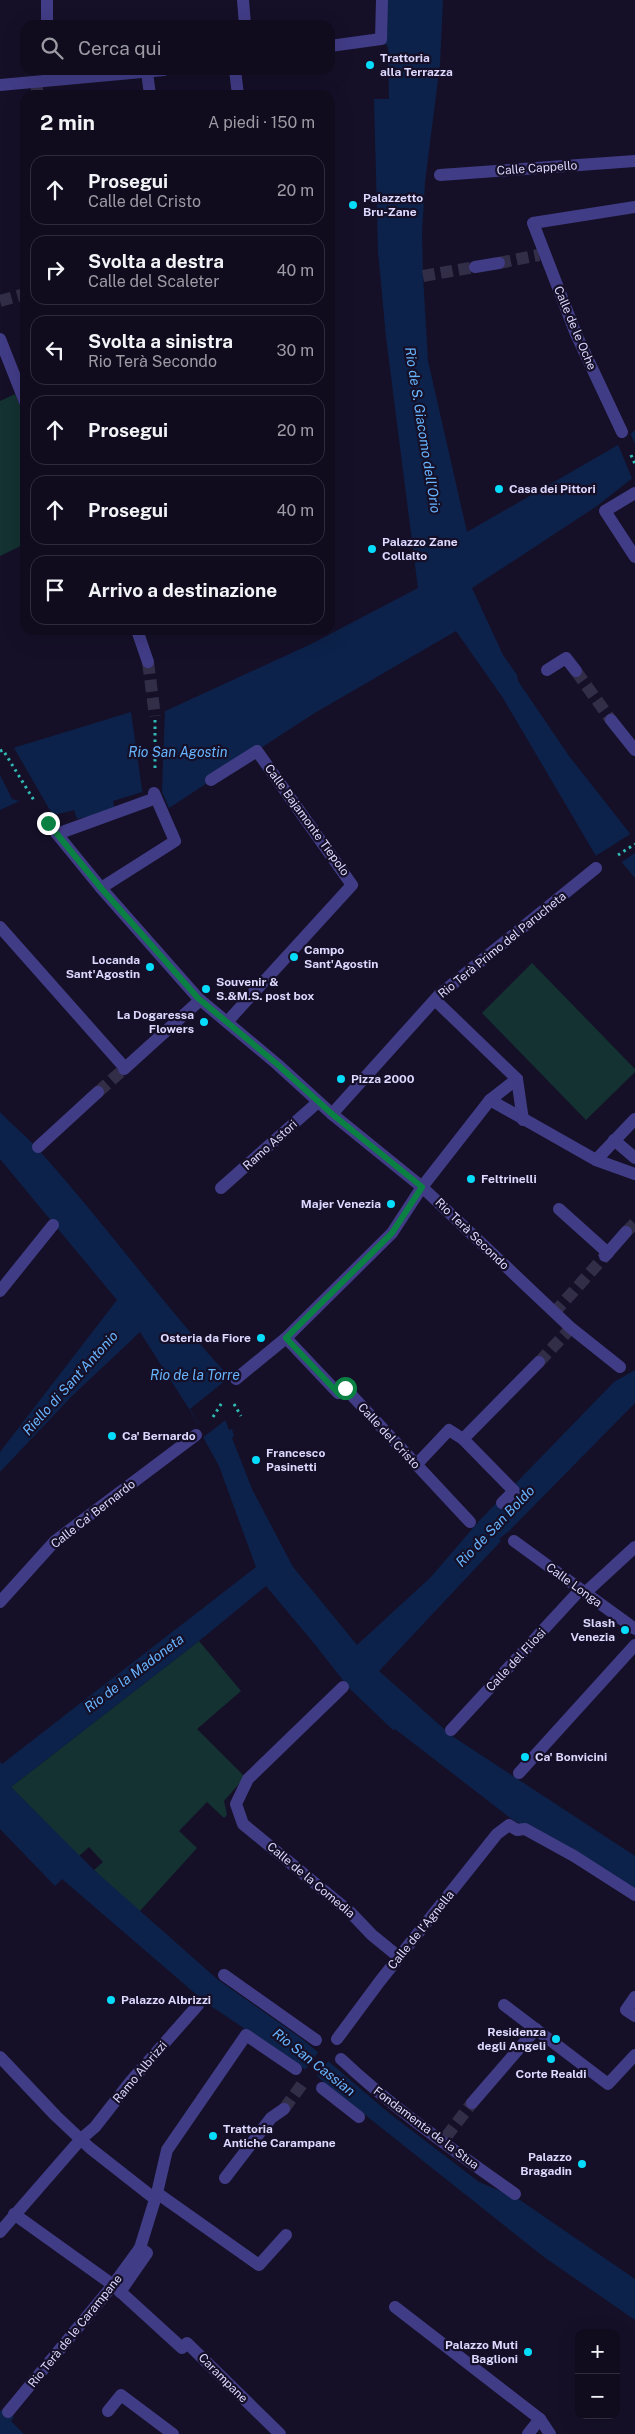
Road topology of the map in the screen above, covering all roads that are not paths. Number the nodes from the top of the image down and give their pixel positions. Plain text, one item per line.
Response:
1 (47, 0) edge
2 (243, 0) edge
3 (382, 0) edge
4 (47, 19) edge
5 (245, 20) edge
6 (335, 45) edge
7 (49, 75) edge
8 (147, 75) edge
9 (236, 75) edge
10 (0, 85) edge
11 (149, 90) edge
12 (237, 90) edge
13 (635, 161) edge
14 (440, 175) dead end
15 (635, 207) edge
16 (499, 263) tunnel mouth
17 (475, 266) tunnel mouth
18 (0, 339) edge
19 (20, 389) edge
20 (622, 432) dead end
21 (635, 493) edge
22 (635, 557) edge
23 (139, 635) edge
24 (148, 662) tunnel mouth
25 (547, 670) dead end
26 (576, 671) tunnel mouth
27 (611, 720) tunnel mouth
28 (635, 750) edge
29 (211, 780) dead end
30 (48, 823) dead end
31 (57, 834) junction
32 (596, 868) dead end
33 (101, 888) junction
34 (0, 927) edge
35 (198, 998) junction
36 (435, 1000) junction
37 (227, 1022) junction
38 (517, 1079) junction
39 (98, 1092) tunnel mouth
40 (489, 1101) junction
41 (318, 1102) junction
42 (332, 1114) junction
43 (635, 1119) edge
44 (523, 1120) junction
45 (614, 1140) junction
46 (38, 1147) dead end
47 (635, 1158) edge
48 (596, 1160) junction
49 (635, 1174) edge
50 (422, 1187) junction
51 (221, 1188) dead end
52 (559, 1209) dead end
53 (53, 1226) dead end
54 (626, 1232) tunnel mouth
55 (0, 1291) edge
56 (286, 1338) junction
57 (539, 1362) tunnel mouth
58 (620, 1367) dead end
59 (236, 1379) dead end
60 (196, 1435) dead end
61 (463, 1439) junction
62 (416, 1465) junction
63 (502, 1503) dead end
64 (470, 1522) dead end
65 (514, 1541) dead end
66 (635, 1547) edge
67 (583, 1592) junction
68 (0, 1602) edge
69 (635, 1629) edge
70 (635, 1645) edge
71 (343, 1686) dead end
72 (451, 1730) dead end
73 (518, 1773) dead end
74 (635, 1894) edge
75 (399, 1957) junction
76 (224, 1976) dead end
77 (635, 1997) edge
78 (198, 2005) dead end
79 (504, 2005) dead end
80 (631, 2013) edge
81 (536, 2029) junction
82 (316, 2040) dead end
83 (338, 2040) dead end
84 (635, 2055) edge
85 (0, 2057) edge
86 (340, 2059) dead end
87 (296, 2069) dead end
88 (322, 2088) dead end
89 (472, 2103) tunnel mouth
90 (284, 2109) tunnel mouth
91 (359, 2117) dead end
92 (85, 2143) junction
93 (224, 2178) dead end
94 (515, 2194) dead end
95 (156, 2196) junction
96 (14, 2214) junction
97 (0, 2232) edge
98 (286, 2235) dead end
99 (117, 2289) junction
100 (395, 2307) dead end
101 (108, 2411) dead end
102 (8, 2412) dead end
103 (540, 2419) junction
104 (172, 2434) edge
105 (280, 2434) edge
106 (528, 2434) edge
107 (550, 2434) edge

1 - 4 street
2 - 5 street
3 - 6 street
7 - 10 street
8 - 11 street
9 - 12 street
13 - 14 street, Calle Cappello
15 - 20 street, Calle de le Oche
16 - 17 street
18 - 19 street
21 - 22 street
23 - 24 street
25 - 26 street
27 - 28 street
29 - 37 street, Calle Bajamonte Tiepolo
30 - 31 street
31 - 33 street
31 - 33 street
32 - 36 street, Rio Terà Primo del Parucheta
33 - 35 street
34 - 35 street
35 - 37 street
36 - 38 street
36 - 42 street, Rio Terà Primo del Parucheta
37 - 41 street, Rio Terà Secondo
38 - 40 street
38 - 44 street
39 - 46 street
40 - 44 street
40 - 50 street
41 - 42 street, Rio Terà Secondo
41 - 51 street, Ramo Astori
42 - 50 street, Rio Terà Secondo
43 - 45 street
44 - 48 street
45 - 47 street
45 - 48 street
48 - 49 street
50 - 56 street
50 - 58 street, Rio Terà Secondo
52 - 54 street
53 - 55 street
56 - 59 street
56 - 62 street, Calle del Cristo
57 - 61 street
60 - 68 street, Calle Ca' Bernardo
61 - 62 street
61 - 63 street
62 - 64 street, Calle del Cristo
65 - 67 street, Calle Longa
66 - 67 street, Calle del Fliosi
67 - 69 street, Calle Longa
67 - 72 street, Calle del Fliosi
70 - 73 street
71 - 75 street, Calle de la Comedia
74 - 75 street, Calle de l'Agnella
75 - 83 street, Calle de l'Agnella
76 - 82 street
77 - 80 street
78 - 92 street, Ramo Albrizzi
79 - 81 street
81 - 84 street
81 - 89 street
85 - 92 street
86 - 94 street, Fondamenta de la Stua
87 - 95 street, Rio Terà de le Carampane
88 - 91 street
90 - 93 street
92 - 95 street
92 - 96 street, Ramo Albrizzi
95 - 98 street
95 - 99 street, Rio Terà de le Carampane
96 - 97 street, Ramo Albrizzi
96 - 99 street
99 - 102 street, Rio Terà de le Carampane
99 - 105 street, Carampane
100 - 103 street
101 - 104 street
103 - 106 street
103 - 107 street

